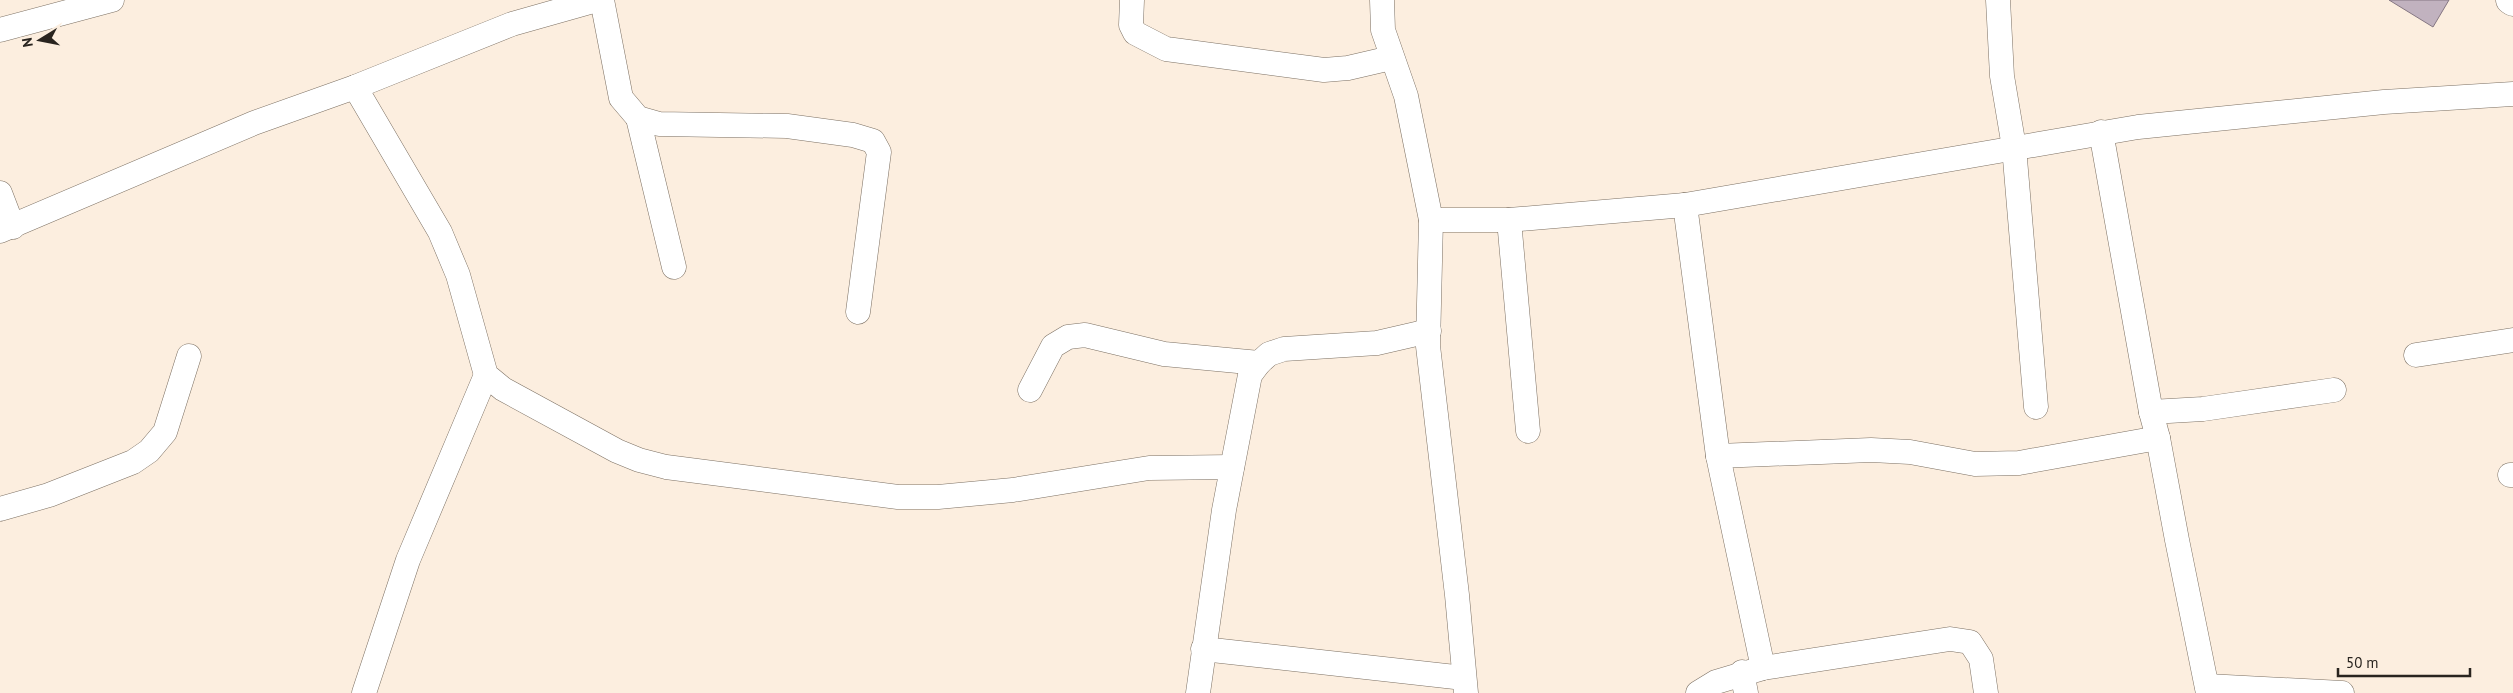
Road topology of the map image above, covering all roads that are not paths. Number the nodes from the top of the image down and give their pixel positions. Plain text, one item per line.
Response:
1 (112, 0) edge
2 (596, 0) edge
3 (602, 0) edge
4 (1132, 0) edge
5 (1382, 0) edge
6 (1998, 0) edge
7 (2510, 0) edge
8 (2513, 2) edge
9 (0, 30) edge
10 (1391, 58) junction
11 (355, 87) junction
12 (2513, 94) edge
13 (638, 118) junction
14 (2101, 132) junction
15 (2014, 147) junction
16 (0, 194) edge
17 (1685, 205) junction
18 (1431, 220) junction
19 (1509, 220) junction
20 (6, 229) edge
21 (674, 267) dead end
22 (858, 312) dead end
23 (1428, 331) junction
24 (2513, 340) edge
25 (2416, 355) dead end
26 (189, 356) dead end
27 (1259, 363) junction
28 (486, 374) junction
29 (1030, 390) dead end
30 (2334, 390) dead end
31 (2036, 407) dead end
32 (2151, 412) junction
33 (1528, 431) dead end
34 (2158, 438) junction
35 (1718, 456) junction
36 (1232, 467) junction
37 (0, 509) edge
38 (1203, 649) junction
39 (1750, 678) edge
40 (1465, 686) edge
41 (2208, 689) edge
42 (364, 693) edge
43 (1198, 693) edge
44 (1698, 693) edge
45 (1986, 693) edge
46 (2342, 693) edge

1 - 9 street
2 - 11 street
3 - 13 street
4 - 10 street
5 - 10 street
6 - 15 street
7 - 8 highway
10 - 18 street
11 - 20 street
11 - 28 street
12 - 14 street
13 - 21 street
13 - 22 street
14 - 15 street
14 - 32 street
15 - 17 street
15 - 31 street
16 - 20 street
17 - 19 street
17 - 35 street
18 - 19 street
18 - 23 street
19 - 33 street
23 - 27 street
23 - 40 street
24 - 25 street
26 - 37 street
27 - 29 street
27 - 36 street
28 - 36 street
28 - 42 street
30 - 32 street
32 - 34 street
34 - 35 street
34 - 41 street
35 - 39 street
36 - 38 street
38 - 40 street
38 - 43 street
39 - 44 street
39 - 45 street
41 - 46 street

